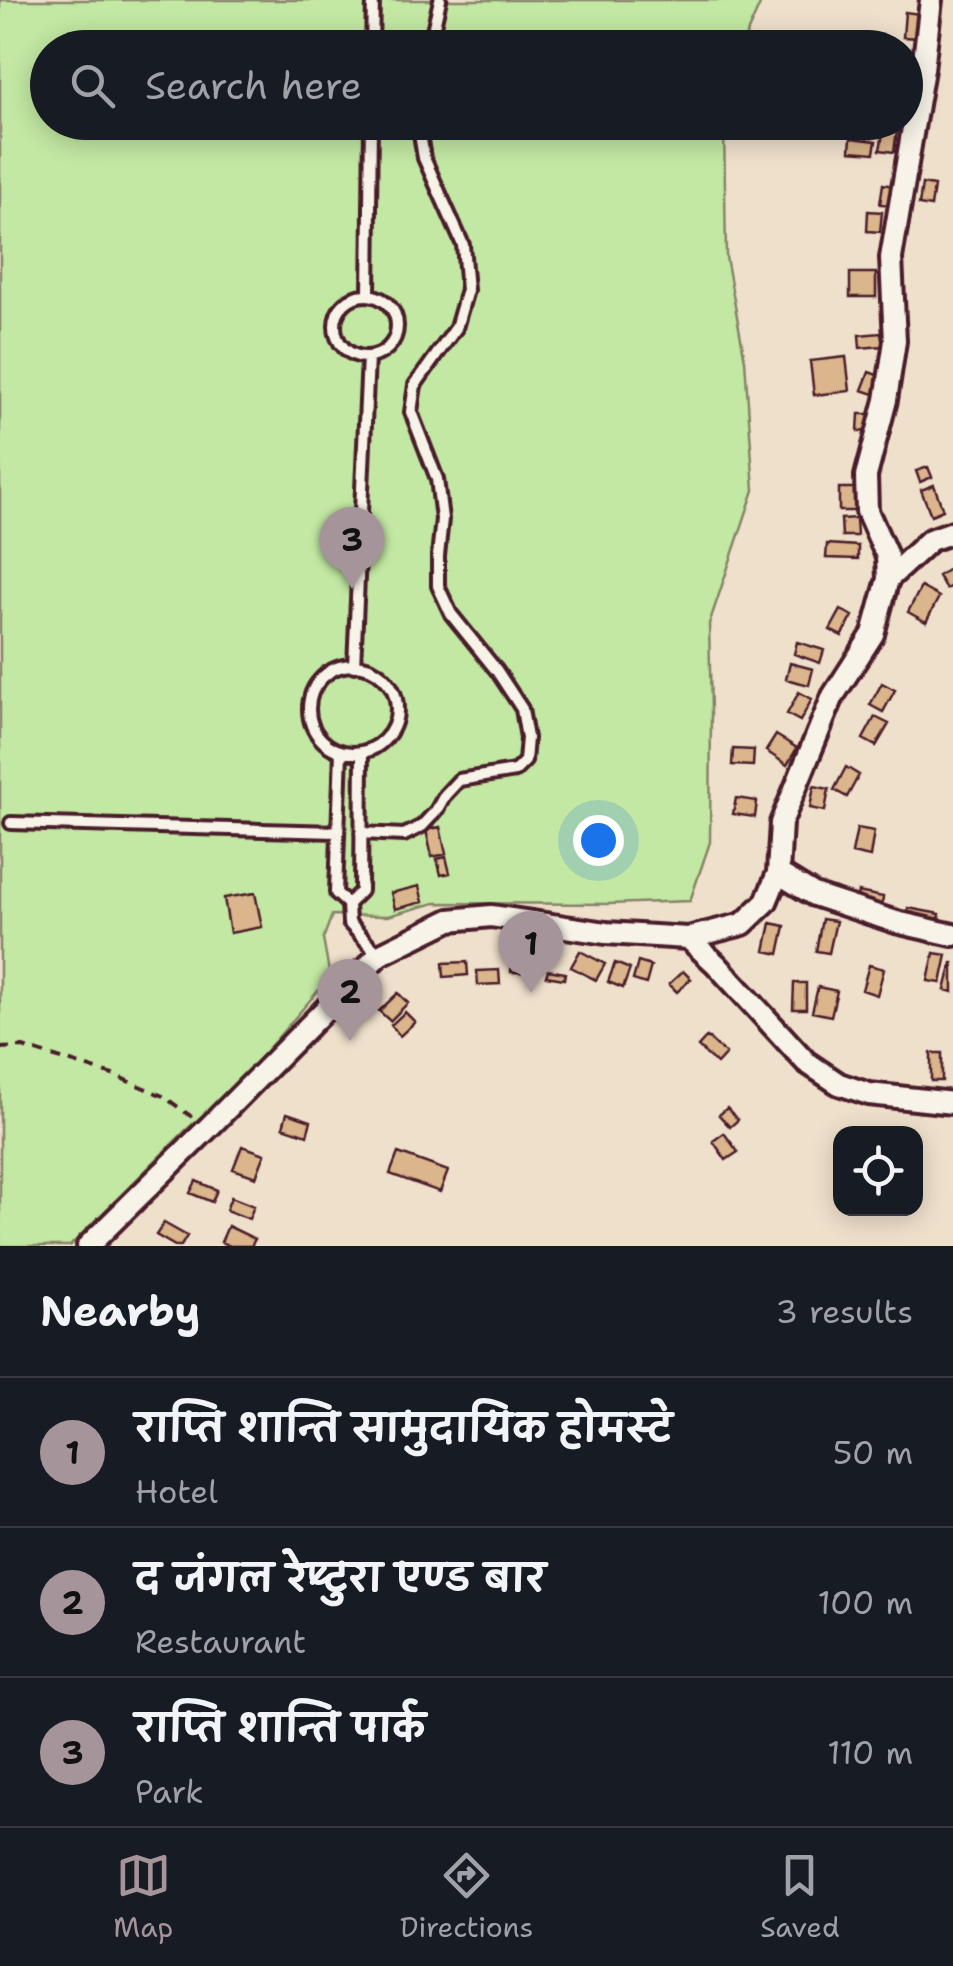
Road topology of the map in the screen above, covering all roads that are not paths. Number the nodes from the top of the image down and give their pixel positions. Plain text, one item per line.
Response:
1 (372, 0) edge
2 (440, 0) edge
3 (931, 0) edge
4 (372, 30) edge
5 (433, 30) edge
6 (923, 61) edge
7 (371, 140) edge
8 (421, 140) edge
9 (910, 140) edge
10 (368, 295) junction
11 (368, 357) junction
12 (953, 532) edge
13 (888, 579) junction
14 (354, 666) junction
15 (341, 750) junction
16 (362, 752) junction
17 (11, 822) dead end
18 (338, 832) junction
19 (362, 833) junction
20 (778, 872) junction
21 (348, 904) junction
22 (953, 935) edge
23 (688, 938) junction
24 (378, 955) junction
25 (953, 1103) edge
26 (88, 1246) edge

1 - 4 lane
2 - 5 lane
3 - 6 street
7 - 10 lane
8 - 19 lane
9 - 13 street
10 - 11 lane
10 - 11 lane
11 - 14 lane
12 - 13 street
13 - 20 street
14 - 15 lane
14 - 16 lane
15 - 16 lane
15 - 18 lane
16 - 19 lane
17 - 18 lane
18 - 21 lane
19 - 21 lane
20 - 22 street
20 - 23 street
21 - 24 lane
23 - 24 street
23 - 25 street
24 - 26 street

